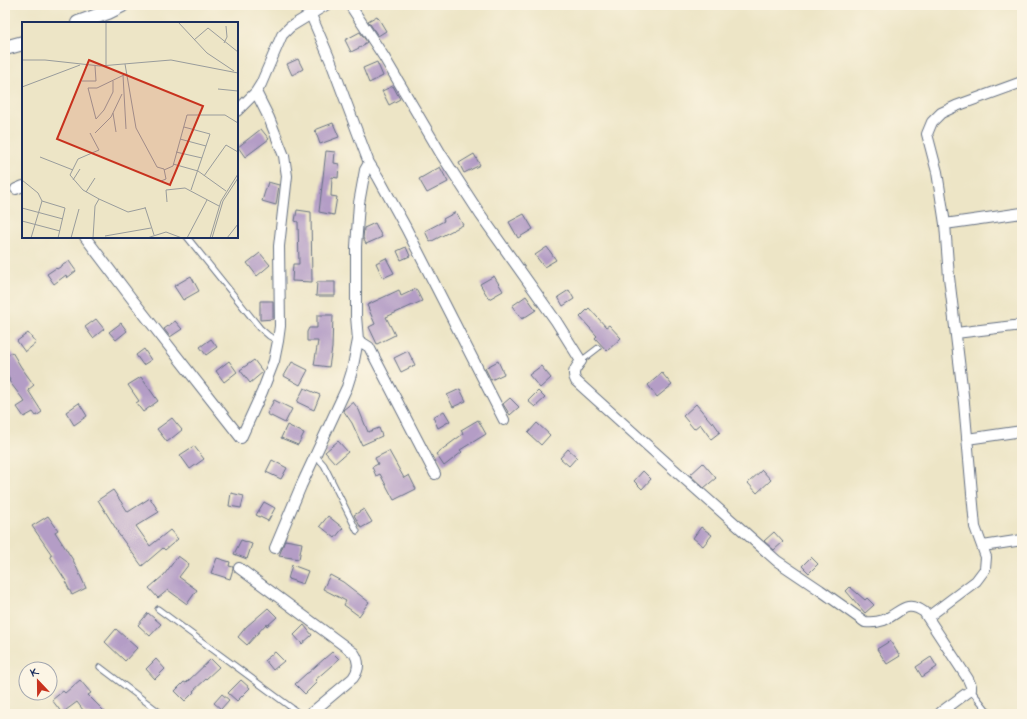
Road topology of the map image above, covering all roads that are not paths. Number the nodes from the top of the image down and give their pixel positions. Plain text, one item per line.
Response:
1 (122, 5) edge
2 (326, 5) edge
3 (350, 5) edge
4 (311, 15) junction
5 (81, 22) edge
6 (22, 42) edge
7 (5, 48) edge
8 (1022, 82) edge
9 (256, 92) junction
10 (238, 110) edge
11 (368, 163) junction
12 (1022, 213) edge
13 (945, 224) junction
14 (86, 238) edge
15 (189, 238) edge
16 (1022, 325) edge
17 (956, 333) junction
18 (358, 340) junction
19 (278, 341) junction
20 (598, 348) dead end
21 (582, 361) junction
22 (504, 420) dead end
23 (1022, 431) edge
24 (967, 439) junction
25 (316, 456) junction
26 (435, 474) dead end
27 (357, 531) dead end
28 (1022, 540) edge
29 (983, 546) junction
30 (275, 548) dead end
31 (239, 568) dead end
32 (158, 609) dead end
33 (928, 617) junction
34 (100, 667) dead end
35 (971, 690) junction
36 (942, 712) dead end
37 (162, 714) edge
38 (300, 714) edge
39 (310, 714) edge
40 (990, 714) edge

1 - 5 street
2 - 4 street
3 - 21 street
4 - 9 street
4 - 11 street
6 - 7 street
8 - 13 street
9 - 10 street
9 - 19 street
11 - 18 street
11 - 22 street
12 - 13 street
13 - 17 street
14 - 19 street
15 - 19 lane
16 - 17 street
17 - 24 street
18 - 25 street
18 - 26 street
20 - 21 lane
21 - 33 street
23 - 24 street
24 - 29 street
25 - 27 lane
25 - 30 street
28 - 29 street
29 - 33 street
31 - 39 street
32 - 38 lane
33 - 35 street
34 - 37 lane
35 - 36 street
35 - 40 lane

